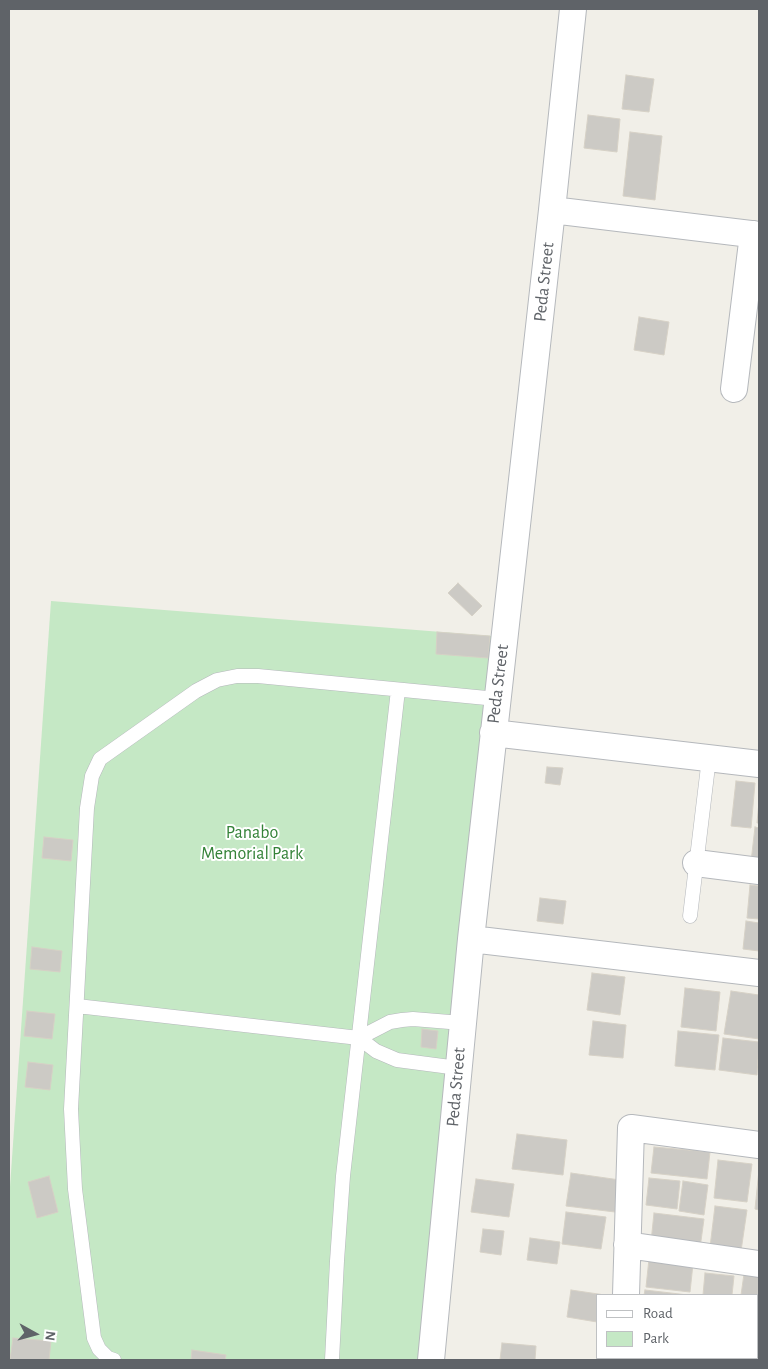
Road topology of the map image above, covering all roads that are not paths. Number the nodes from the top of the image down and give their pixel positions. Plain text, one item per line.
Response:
1 (572, 9) edge
2 (552, 210) junction
3 (756, 234) edge
4 (734, 389) dead end
5 (398, 690) junction
6 (497, 699) junction
7 (493, 733) junction
8 (709, 758) junction
9 (759, 764) edge
10 (696, 863) junction
11 (759, 871) edge
12 (690, 916) dead end
13 (471, 939) junction
14 (759, 973) edge
15 (77, 1006) junction
16 (462, 1023) junction
17 (358, 1038) junction
18 (458, 1068) junction
19 (759, 1144) edge
20 (628, 1246) junction
21 (759, 1264) edge
22 (626, 1294) edge
23 (114, 1360) edge
24 (332, 1360) edge
25 (431, 1360) edge

1 - 2 street, Peda Street
2 - 3 street
2 - 6 street, Peda Street
3 - 4 street
5 - 6 lane
5 - 15 lane
5 - 17 lane
6 - 7 street, Peda Street
7 - 8 street
7 - 13 street, Peda Street
8 - 9 street
8 - 10 lane
10 - 11 street
10 - 12 lane
13 - 14 street
13 - 16 street, Peda Street
15 - 17 lane
15 - 23 lane
16 - 17 lane
16 - 18 street, Peda Street
17 - 18 lane
17 - 24 lane
18 - 25 street, Peda Street
19 - 20 street
20 - 21 street
20 - 22 street

